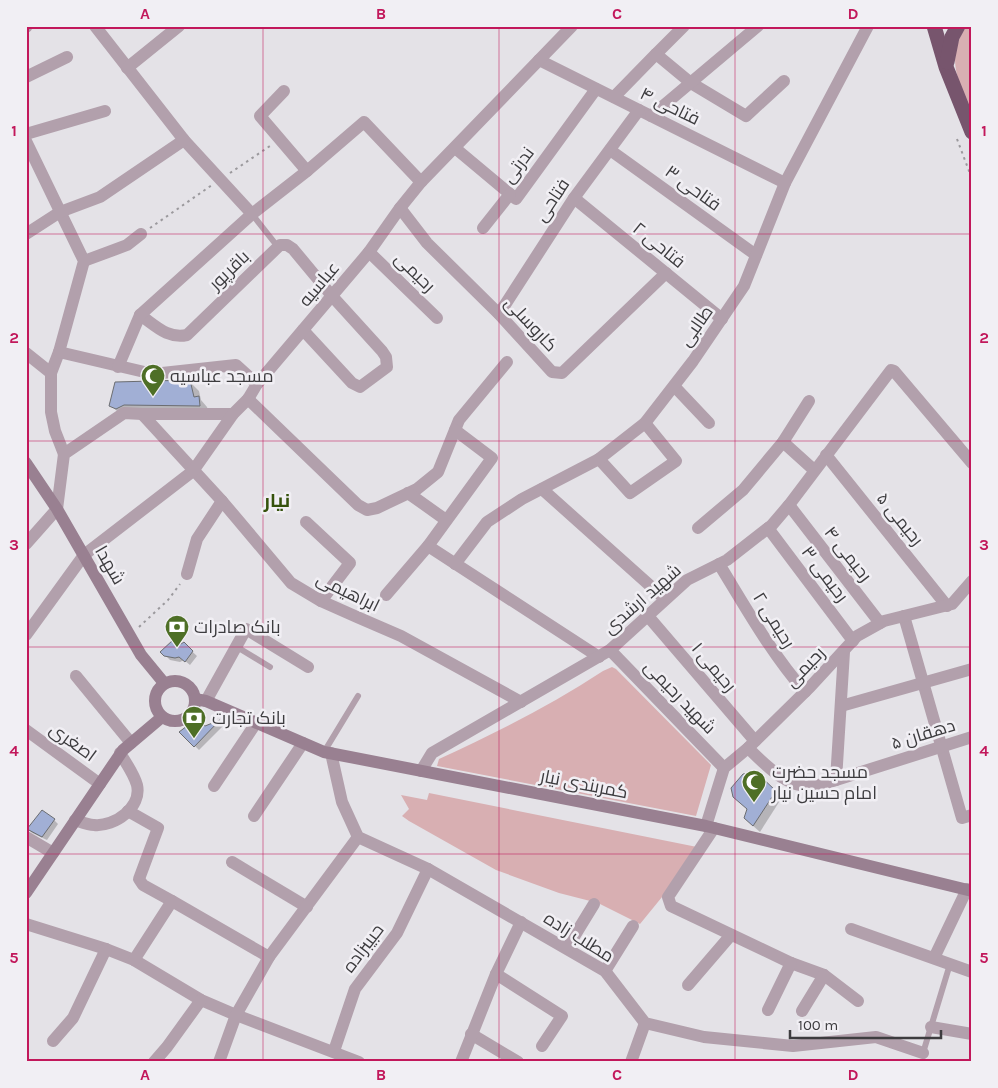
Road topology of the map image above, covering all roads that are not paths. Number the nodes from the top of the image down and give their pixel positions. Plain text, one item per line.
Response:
1 (95, 26) edge
2 (179, 26) edge
3 (572, 26) edge
4 (684, 26) edge
5 (758, 26) edge
6 (868, 26) edge
7 (934, 26) edge
8 (958, 26) edge
9 (656, 54) junction
10 (66, 57) dead end
11 (539, 60) junction
12 (946, 67) junction
13 (127, 68) junction
14 (26, 77) edge
15 (784, 81) dead end
16 (691, 83) junction
17 (596, 89) junction
18 (284, 92) dead end
19 (614, 97) junction
20 (639, 110) junction
21 (105, 111) dead end
22 (651, 116) junction
23 (972, 132) edge
24 (26, 134) edge
25 (184, 140) junction
26 (26, 141) edge
27 (455, 148) junction
28 (610, 150) junction
29 (308, 171) junction
30 (422, 182) junction
31 (785, 183) junction
32 (510, 194) junction
33 (574, 198) junction
34 (400, 208) junction
35 (60, 212) junction
36 (252, 214) junction
37 (483, 228) dead end
38 (26, 234) edge
39 (140, 234) road end
40 (278, 247) junction
41 (369, 252) junction
42 (756, 255) junction
43 (84, 261) junction
44 (666, 273) junction
45 (332, 296) junction
46 (499, 314) junction
47 (140, 315) junction
48 (437, 318) dead end
49 (722, 319) junction
50 (303, 330) junction
51 (59, 352) junction
52 (26, 353) edge
53 (507, 362) dead end
54 (118, 366) junction
55 (51, 373) junction
56 (257, 384) junction
57 (674, 386) junction
58 (248, 399) junction
59 (809, 401) dead end
60 (142, 414) junction
61 (233, 414) junction
62 (645, 423) junction
63 (709, 423) dead end
64 (455, 430) junction
65 (783, 442) junction
66 (64, 454) junction
67 (826, 455) junction
68 (599, 459) junction
69 (26, 463) edge
70 (972, 463) edge
71 (814, 470) junction
72 (193, 471) junction
73 (542, 488) junction
74 (408, 493) junction
75 (222, 501) junction
76 (789, 505) junction
77 (57, 509) junction
78 (446, 520) junction
79 (306, 522) dead end
80 (698, 528) dead end
81 (768, 528) junction
82 (26, 544) edge
83 (428, 546) junction
84 (84, 555) junction
85 (455, 564) junction
86 (719, 564) junction
87 (187, 574) road end
88 (972, 581) edge
89 (386, 595) dead end
90 (665, 599) junction
91 (321, 600) junction
92 (946, 606) junction
93 (647, 615) junction
94 (904, 616) junction
95 (880, 623) junction
96 (26, 635) edge
97 (853, 641) junction
98 (236, 646) junction
99 (610, 650) junction
100 (844, 652) junction
101 (599, 657) junction
102 (270, 667) dead end
103 (308, 667) dead end
104 (972, 669) edge
105 (76, 676) dead end
106 (164, 683) junction
107 (924, 683) junction
108 (805, 692) junction
109 (358, 696) dead end
110 (200, 700) junction
111 (521, 702) junction
112 (841, 706) junction
113 (162, 716) junction
114 (256, 723) junction
115 (26, 730) edge
116 (972, 737) edge
117 (131, 743) junction
118 (303, 744) junction
119 (751, 744) junction
120 (941, 746) junction
121 (120, 753) junction
122 (328, 753) junction
123 (724, 768) junction
124 (421, 770) junction
125 (836, 780) junction
126 (100, 784) junction
127 (214, 786) dead end
128 (128, 811) junction
129 (972, 815) edge
130 (254, 816) dead end
131 (75, 820) junction
132 (710, 827) junction
133 (26, 837) edge
134 (358, 837) junction
135 (53, 853) junction
136 (232, 862) dead end
137 (428, 869) junction
138 (969, 890) edge
139 (26, 893) edge
140 (172, 901) junction
141 (594, 904) dead end
142 (306, 907) junction
143 (521, 922) junction
144 (26, 924) edge
145 (633, 926) dead end
146 (851, 929) dead end
147 (731, 935) junction
148 (567, 948) junction
149 (106, 949) junction
150 (269, 958) junction
151 (934, 958) junction
152 (134, 960) junction
153 (791, 963) junction
154 (950, 964) junction
155 (605, 971) junction
156 (972, 972) edge
157 (496, 974) junction
158 (824, 975) junction
159 (688, 985) dead end
160 (201, 1000) junction
161 (858, 1000) dead end
162 (768, 1010) dead end
163 (802, 1011) dead end
164 (236, 1015) junction
165 (645, 1023) junction
166 (931, 1027) junction
167 (471, 1034) junction
168 (972, 1034) edge
169 (53, 1041) dead end
170 (542, 1046) dead end
171 (334, 1051) junction
172 (923, 1053) joint
173 (356, 1061) edge
174 (154, 1062) edge
175 (218, 1062) edge
176 (461, 1062) edge
177 (518, 1062) edge
178 (631, 1062) edge

1 - 13 street
2 - 13 street
3 - 11 street, عباسیه
4 - 9 street
5 - 16 street
6 - 31 street, طالبی
7 - 12 highway
8 - 12 highway
9 - 16 street
9 - 19 street
10 - 14 street
11 - 17 street, فتاحی ۴
11 - 27 street, عباسیه
12 - 23 highway
13 - 25 street
15 - 16 street
16 - 22 street
17 - 19 street, فتاحی ۴
17 - 32 street, ندرتی
18 - 29 street
19 - 20 street, فتاحی ۴
20 - 22 street, فتاحی ۴
20 - 28 street, فتاحی
21 - 24 street
22 - 31 street, فتاحی ۴
25 - 35 street
25 - 36 street
26 - 35 street
27 - 30 street, عباسیه
27 - 32 street, ندرتی
28 - 33 street, فتاحی
28 - 42 street, فتاحی ۳
29 - 30 street
29 - 36 street
30 - 34 street, عباسیه
31 - 42 street, طالبی
32 - 37 street
33 - 44 street, فتاحی ۲
33 - 46 street, فتاحی
34 - 41 street, عباسیه
34 - 46 street, کاروسلی
35 - 38 street
35 - 43 street
36 - 40 lane
36 - 47 street
39 - 43 street
40 - 45 street
40 - 47 street, باقرپور
41 - 45 street, عباسیه
41 - 48 street, رحیمی
42 - 49 street, طالبی
43 - 51 street
44 - 46 street, کاروسلی
44 - 49 street, فتاحی ۲
45 - 50 street, عباسیه
45 - 50 street
47 - 54 street
49 - 57 street, طالبی
50 - 56 street, عباسیه
51 - 54 street
51 - 55 street
52 - 55 street
53 - 64 street
54 - 56 street
55 - 66 street
56 - 58 street, عباسیه
57 - 62 street, طالبی
57 - 63 street
58 - 61 street, عباسیه
58 - 74 street
59 - 65 street
60 - 61 street
60 - 66 street
60 - 72 street, ابراهیمی
61 - 72 street, عباسیه
62 - 68 street, طالبی
62 - 68 street
64 - 74 street
64 - 78 street
65 - 71 street
65 - 80 street
66 - 77 street
67 - 70 street, شهید ارشدی
67 - 71 street, شهید ارشدی
67 - 92 street, رحیمی ۵
68 - 73 street, طالبی
69 - 77 main road, شهدا
71 - 76 street, شهید ارشدی
72 - 75 street, ابراهیمی
72 - 84 street, عباسیه
73 - 85 street, طالبی
73 - 90 street
74 - 78 street
75 - 87 street
75 - 91 street, ابراهیمی
76 - 81 street, شهید ارشدی
76 - 95 street, رحیمی ۴
77 - 82 street
77 - 84 main road, شهدا
78 - 83 street
79 - 91 street
81 - 86 street, شهید ارشدی
81 - 97 street, رحیمی ۳
83 - 85 street
83 - 89 street
84 - 96 street, عباسیه
84 - 106 main road, شهدا
85 - 101 street
86 - 90 street, شهید ارشدی
86 - 108 street, رحیمی ۲
88 - 92 street, رحیمی
90 - 93 street, شهید ارشدی
91 - 111 street, ابراهیمی
92 - 94 street, رحیمی
93 - 99 street, شهید ارشدی
93 - 119 street, رحیمی ۱
94 - 95 street, رحیمی
94 - 107 street
95 - 97 street, رحیمی
97 - 100 street, رحیمی
98 - 102 lane
98 - 103 street
98 - 110 street
99 - 101 street, شهید ارشدی
99 - 123 street, شهید رحیمی
100 - 108 street, رحیمی
100 - 112 street
101 - 111 street, شهید ارشدی
104 - 107 street
105 - 117 street
106 - 110 main road
106 - 113 main road
107 - 112 street
107 - 120 street
108 - 119 street, رحیمی
109 - 122 lane
110 - 113 main road
110 - 114 main road, کمربندی نیار
111 - 124 street, شهید ارشدی
112 - 125 street
113 - 117 main road
114 - 118 main road, کمربندی نیار
114 - 127 street
115 - 126 street, اصغری
116 - 120 street, دهقان ۵
117 - 121 main road
118 - 122 main road, کمربندی نیار
118 - 130 street
119 - 123 street, رحیمی
119 - 125 street, رحیمی ۱
120 - 125 street, دهقان ۵
120 - 129 street
121 - 126 main road
121 - 128 street
122 - 124 main road, کمربندی نیار
122 - 134 street
123 - 132 street
124 - 132 main road, کمربندی نیار
126 - 131 main road
128 - 131 street
128 - 140 street
131 - 135 main road
132 - 138 main road, کمربندی نیار
132 - 147 street
133 - 135 street
134 - 137 street, مطلب زاده
134 - 142 street
135 - 139 main road
136 - 142 street
137 - 143 street, مطلب زاده
137 - 171 street, حبیبزاده
138 - 151 street
140 - 150 street
140 - 152 street
141 - 148 street
142 - 150 street
143 - 148 street, مطلب زاده
143 - 157 street
144 - 149 street
145 - 155 street
146 - 151 street
147 - 153 street
147 - 159 street
148 - 155 street, مطلب زاده
149 - 152 street
149 - 169 street
150 - 164 street
151 - 154 street
152 - 160 street
153 - 158 street
153 - 162 street
154 - 156 street
154 - 166 lane
155 - 165 street, مطلب زاده
157 - 167 street
157 - 170 street
158 - 161 street
158 - 163 street
160 - 164 street
160 - 174 street
164 - 171 street
164 - 175 street
165 - 172 street
165 - 178 street
166 - 168 street
166 - 172 lane
167 - 176 street
167 - 177 street
171 - 173 street

